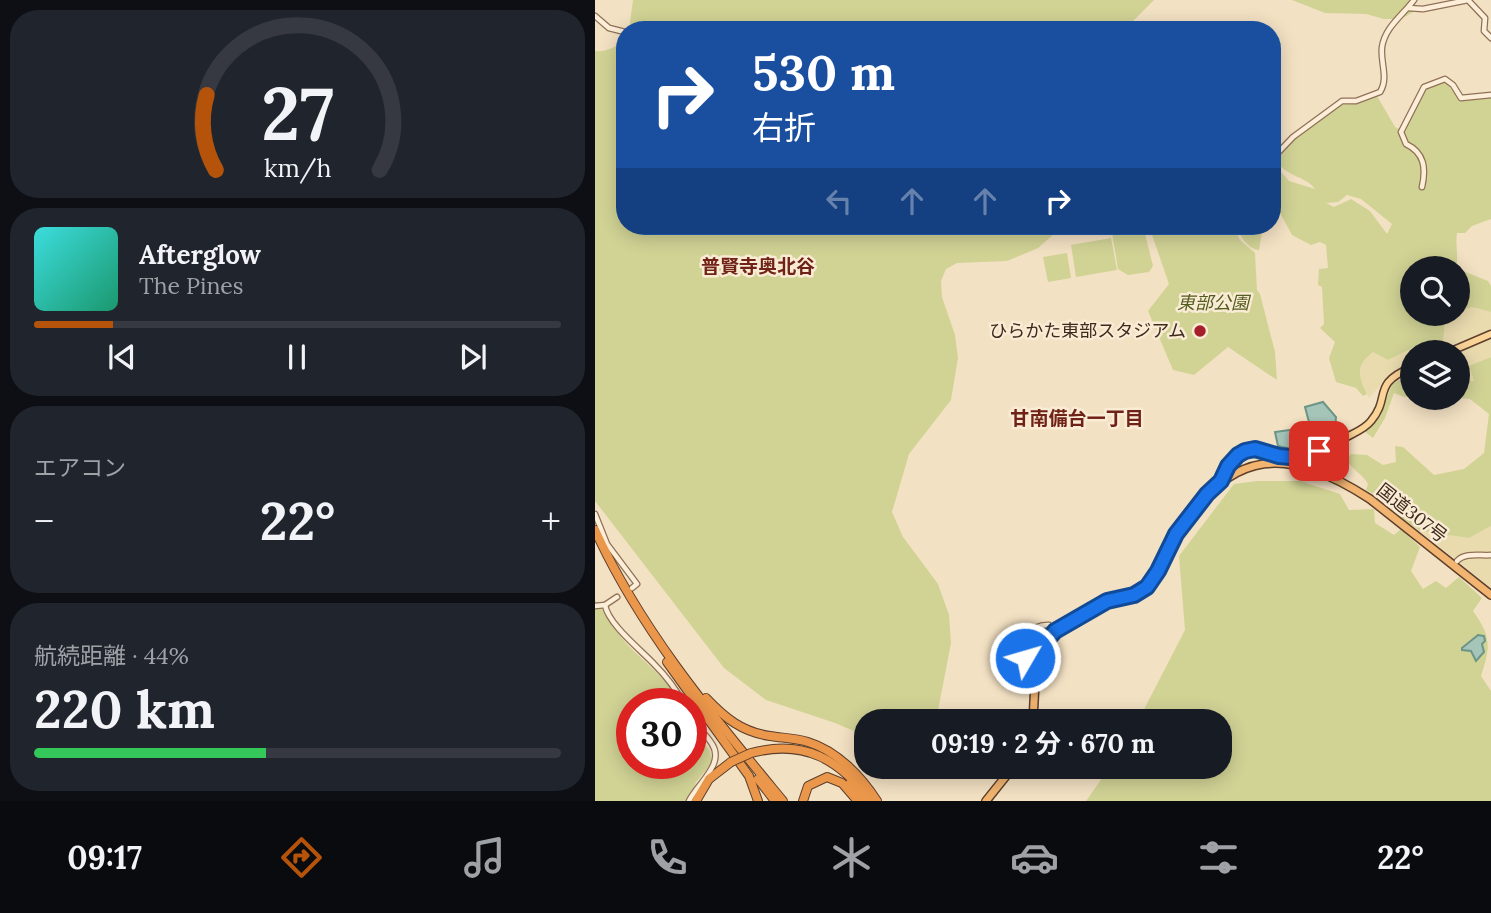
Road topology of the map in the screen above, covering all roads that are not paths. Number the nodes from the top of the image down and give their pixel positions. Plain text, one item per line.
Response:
1 (1414, 0) edge
2 (1408, 8) junction
3 (595, 16) edge
4 (616, 30) edge
5 (1491, 38) edge
6 (1491, 95) edge
7 (1281, 150) edge
8 (1422, 187) dead end
9 (1491, 334) edge
10 (1470, 343) edge
11 (1400, 373) edge
12 (1324, 453) junction
13 (1311, 469) junction
14 (1221, 481) junction
15 (595, 514) edge
16 (595, 530) edge
17 (595, 537) edge
18 (1491, 555) edge
19 (1457, 561) dead end
20 (632, 588) dead end
21 (1491, 595) edge
22 (617, 597) dead end
23 (605, 605) junction
24 (595, 606) edge
25 (1055, 631) junction
26 (667, 658) junction
27 (1036, 663) junction
28 (676, 688) edge
29 (1034, 709) edge
30 (707, 737) edge
31 (752, 755) junction
32 (707, 775) edge
33 (703, 779) edge
34 (1004, 779) edge
35 (689, 801) edge
36 (699, 801) edge
37 (758, 801) edge
38 (775, 801) edge
39 (783, 801) edge
40 (803, 801) edge
41 (856, 801) edge
42 (862, 801) edge
43 (870, 801) edge
44 (877, 801) edge
45 (986, 801) edge

1 - 2 street
2 - 5 street
2 - 7 street
3 - 4 street
6 - 8 street
9 - 10 main road
11 - 12 main road
12 - 13 main road
12 - 14 street
13 - 14 highway, 国道307号
13 - 21 highway, 国道307号
14 - 25 highway, 国道307号
15 - 20 street
16 - 26 highway
17 - 26 highway
18 - 19 street
22 - 23 street
23 - 24 street
23 - 28 street
25 - 27 highway, 国道307号
25 - 27 street
26 - 37 highway
26 - 38 highway
26 - 39 highway
26 - 44 highway
27 - 29 highway, 国道307号
30 - 32 street
31 - 36 highway, bridge
31 - 42 highway
31 - 43 highway
33 - 35 street
34 - 45 highway
40 - 41 highway

